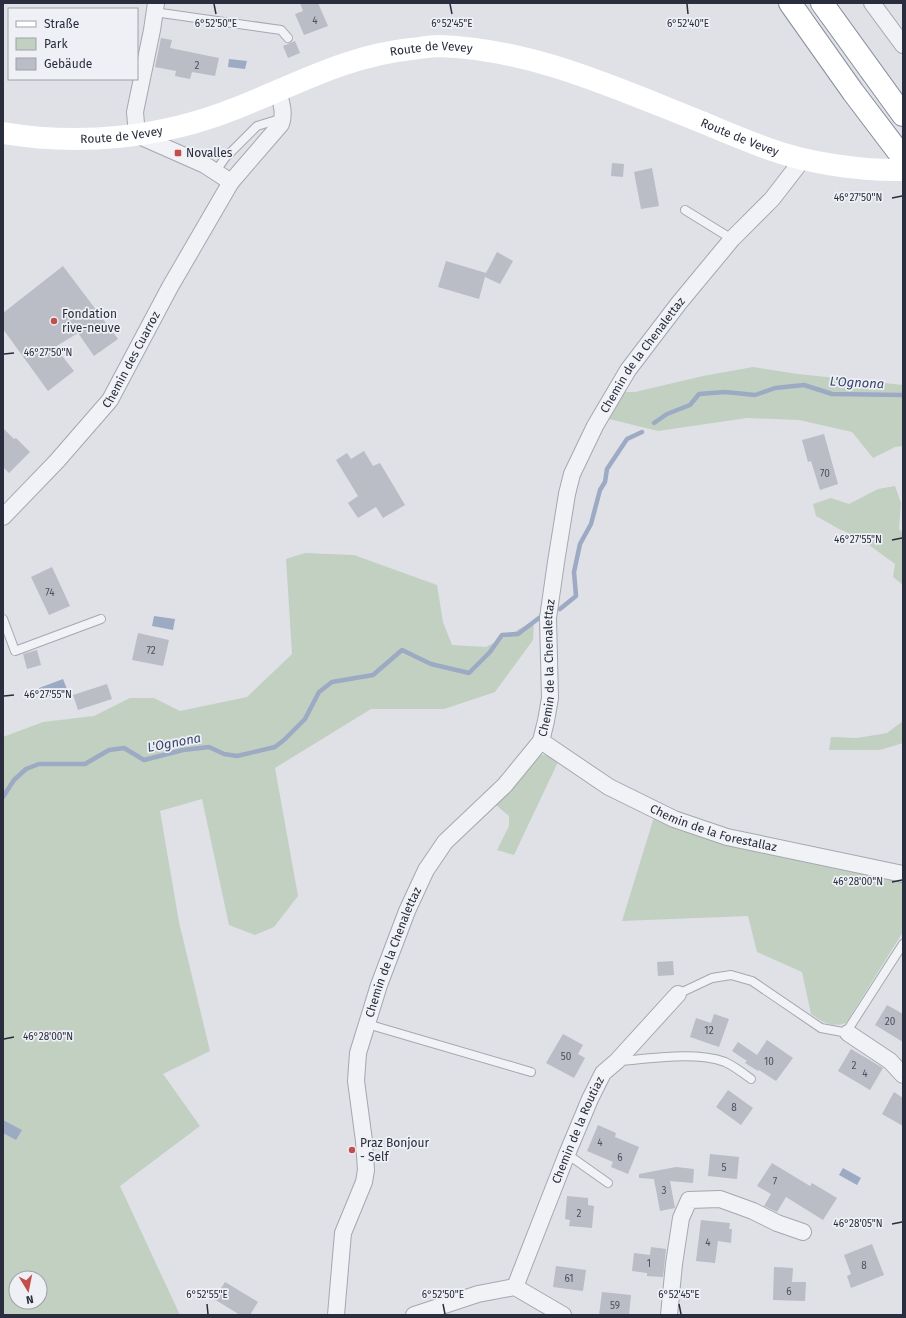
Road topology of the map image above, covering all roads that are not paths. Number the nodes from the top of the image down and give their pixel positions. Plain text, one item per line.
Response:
1 (790, 3) edge
2 (822, 3) edge
3 (872, 3) edge
4 (155, 8) edge
5 (288, 38) dead end
6 (903, 45) edge
7 (278, 90) junction
8 (903, 115) edge
9 (283, 117) junction
10 (3, 133) edge
11 (137, 135) junction
12 (903, 158) edge
13 (803, 159) junction
14 (903, 170) edge
15 (215, 172) junction
16 (231, 182) junction
17 (685, 210) dead end
18 (732, 239) junction
19 (6, 507) edge
20 (3, 619) edge
21 (101, 619) dead end
22 (541, 741) junction
23 (903, 874) edge
24 (903, 944) edge
25 (678, 994) joint
26 (367, 1024) junction
27 (848, 1033) junction
28 (617, 1061) junction
29 (531, 1072) dead end
30 (903, 1075) edge
31 (751, 1079) dead end
32 (567, 1154) junction
33 (608, 1183) dead end
34 (803, 1232) dead end
35 (515, 1287) junction
36 (336, 1315) edge
37 (414, 1315) edge
38 (563, 1315) edge
39 (670, 1315) edge

1 - 12 main road
2 - 8 main road
3 - 6 street
4 - 5 lane
4 - 11 street
7 - 9 street
7 - 11 main road, Route de Vevey
7 - 13 main road, Route de Vevey
9 - 15 lane
9 - 16 street, Chemin des Cuarroz
10 - 11 main road, Route de Vevey
11 - 15 street
13 - 14 main road, Route de Vevey
13 - 18 street, Chemin de la Chenalettaz
15 - 16 street
16 - 19 street, Chemin des Cuarroz
17 - 18 lane
18 - 22 street, Chemin de la Chenalettaz
20 - 21 lane
22 - 23 street, Chemin de la Forestallaz
22 - 26 street, Chemin de la Chenalettaz
24 - 27 lane
25 - 27 lane, Chemin de la Routiaz
25 - 28 street, Chemin de la Routiaz
26 - 29 lane
26 - 36 street, Chemin de la Chenalettaz
27 - 30 street, Chemin de la Routiaz
28 - 31 lane
28 - 32 street, Chemin de la Routiaz
32 - 33 lane
32 - 35 street, Chemin de la Routiaz
34 - 39 street
35 - 37 street
35 - 38 street

